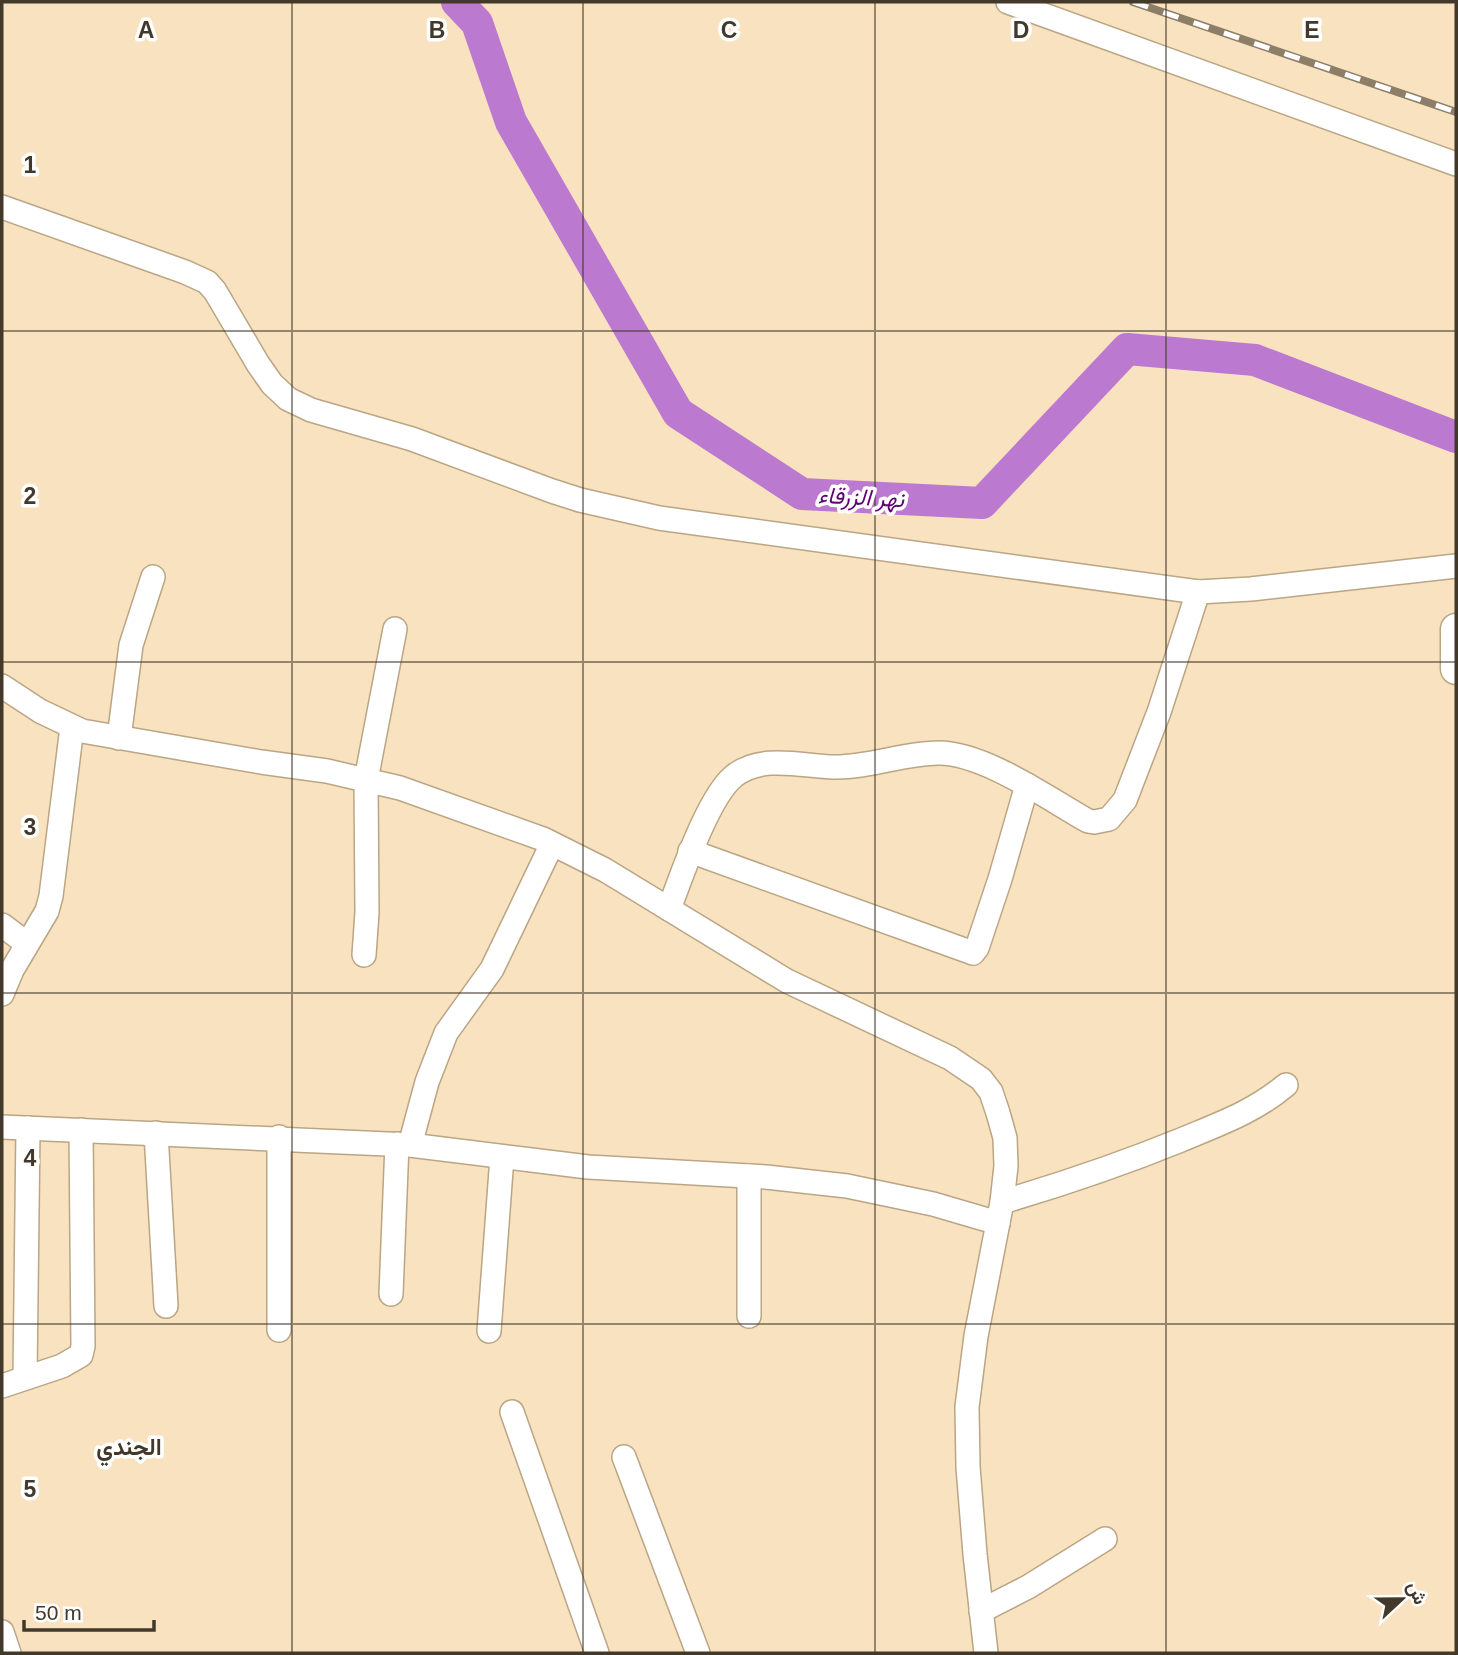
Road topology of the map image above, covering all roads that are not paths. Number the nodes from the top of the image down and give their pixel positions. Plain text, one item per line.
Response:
1 (1008, 2) edge
2 (1456, 164) edge
3 (2, 207) edge
4 (1456, 566) edge
5 (153, 577) dead end
6 (1198, 592) junction
7 (395, 629) dead end
8 (1456, 629) edge
9 (1456, 669) edge
10 (2, 686) edge
11 (72, 727) junction
12 (119, 738) junction
13 (366, 780) junction
14 (1027, 785) junction
15 (552, 844) junction
16 (690, 851) junction
17 (668, 909) junction
18 (2, 925) edge
19 (26, 943) junction
20 (364, 955) dead end
21 (2, 994) edge
22 (1286, 1085) dead end
23 (2, 1127) edge
24 (27, 1128) junction
25 (80, 1130) junction
26 (156, 1133) junction
27 (279, 1138) junction
28 (403, 1144) junction
29 (502, 1157) junction
30 (749, 1176) junction
31 (1000, 1213) junction
32 (391, 1294) dead end
33 (166, 1306) dead end
34 (749, 1316) dead end
35 (279, 1330) dead end
36 (489, 1331) dead end
37 (25, 1378) junction
38 (2, 1386) edge
39 (512, 1412) dead end
40 (624, 1457) dead end
41 (1105, 1539) dead end
42 (981, 1611) junction
43 (2, 1632) edge
44 (9, 1653) edge
45 (597, 1653) edge
46 (698, 1653) edge
47 (986, 1653) edge

1 - 2 street
3 - 6 street
4 - 6 street
5 - 12 street
6 - 14 street
7 - 13 street
8 - 9 main road
10 - 11 street
11 - 12 street
11 - 19 street
12 - 13 street
13 - 15 street
13 - 20 street
14 - 16 street
14 - 16 street
15 - 17 street
15 - 28 street
16 - 17 street
17 - 31 street
18 - 19 street
19 - 21 street
22 - 31 street
23 - 24 street
24 - 25 street
24 - 37 street
25 - 26 street
25 - 37 street
26 - 27 street
26 - 33 street
27 - 28 street
27 - 35 street
28 - 29 street
28 - 32 street
29 - 30 street
29 - 36 street
30 - 31 street
30 - 34 street
31 - 42 street
37 - 38 street
39 - 45 street
40 - 46 street
41 - 42 street
42 - 47 street
43 - 44 street

